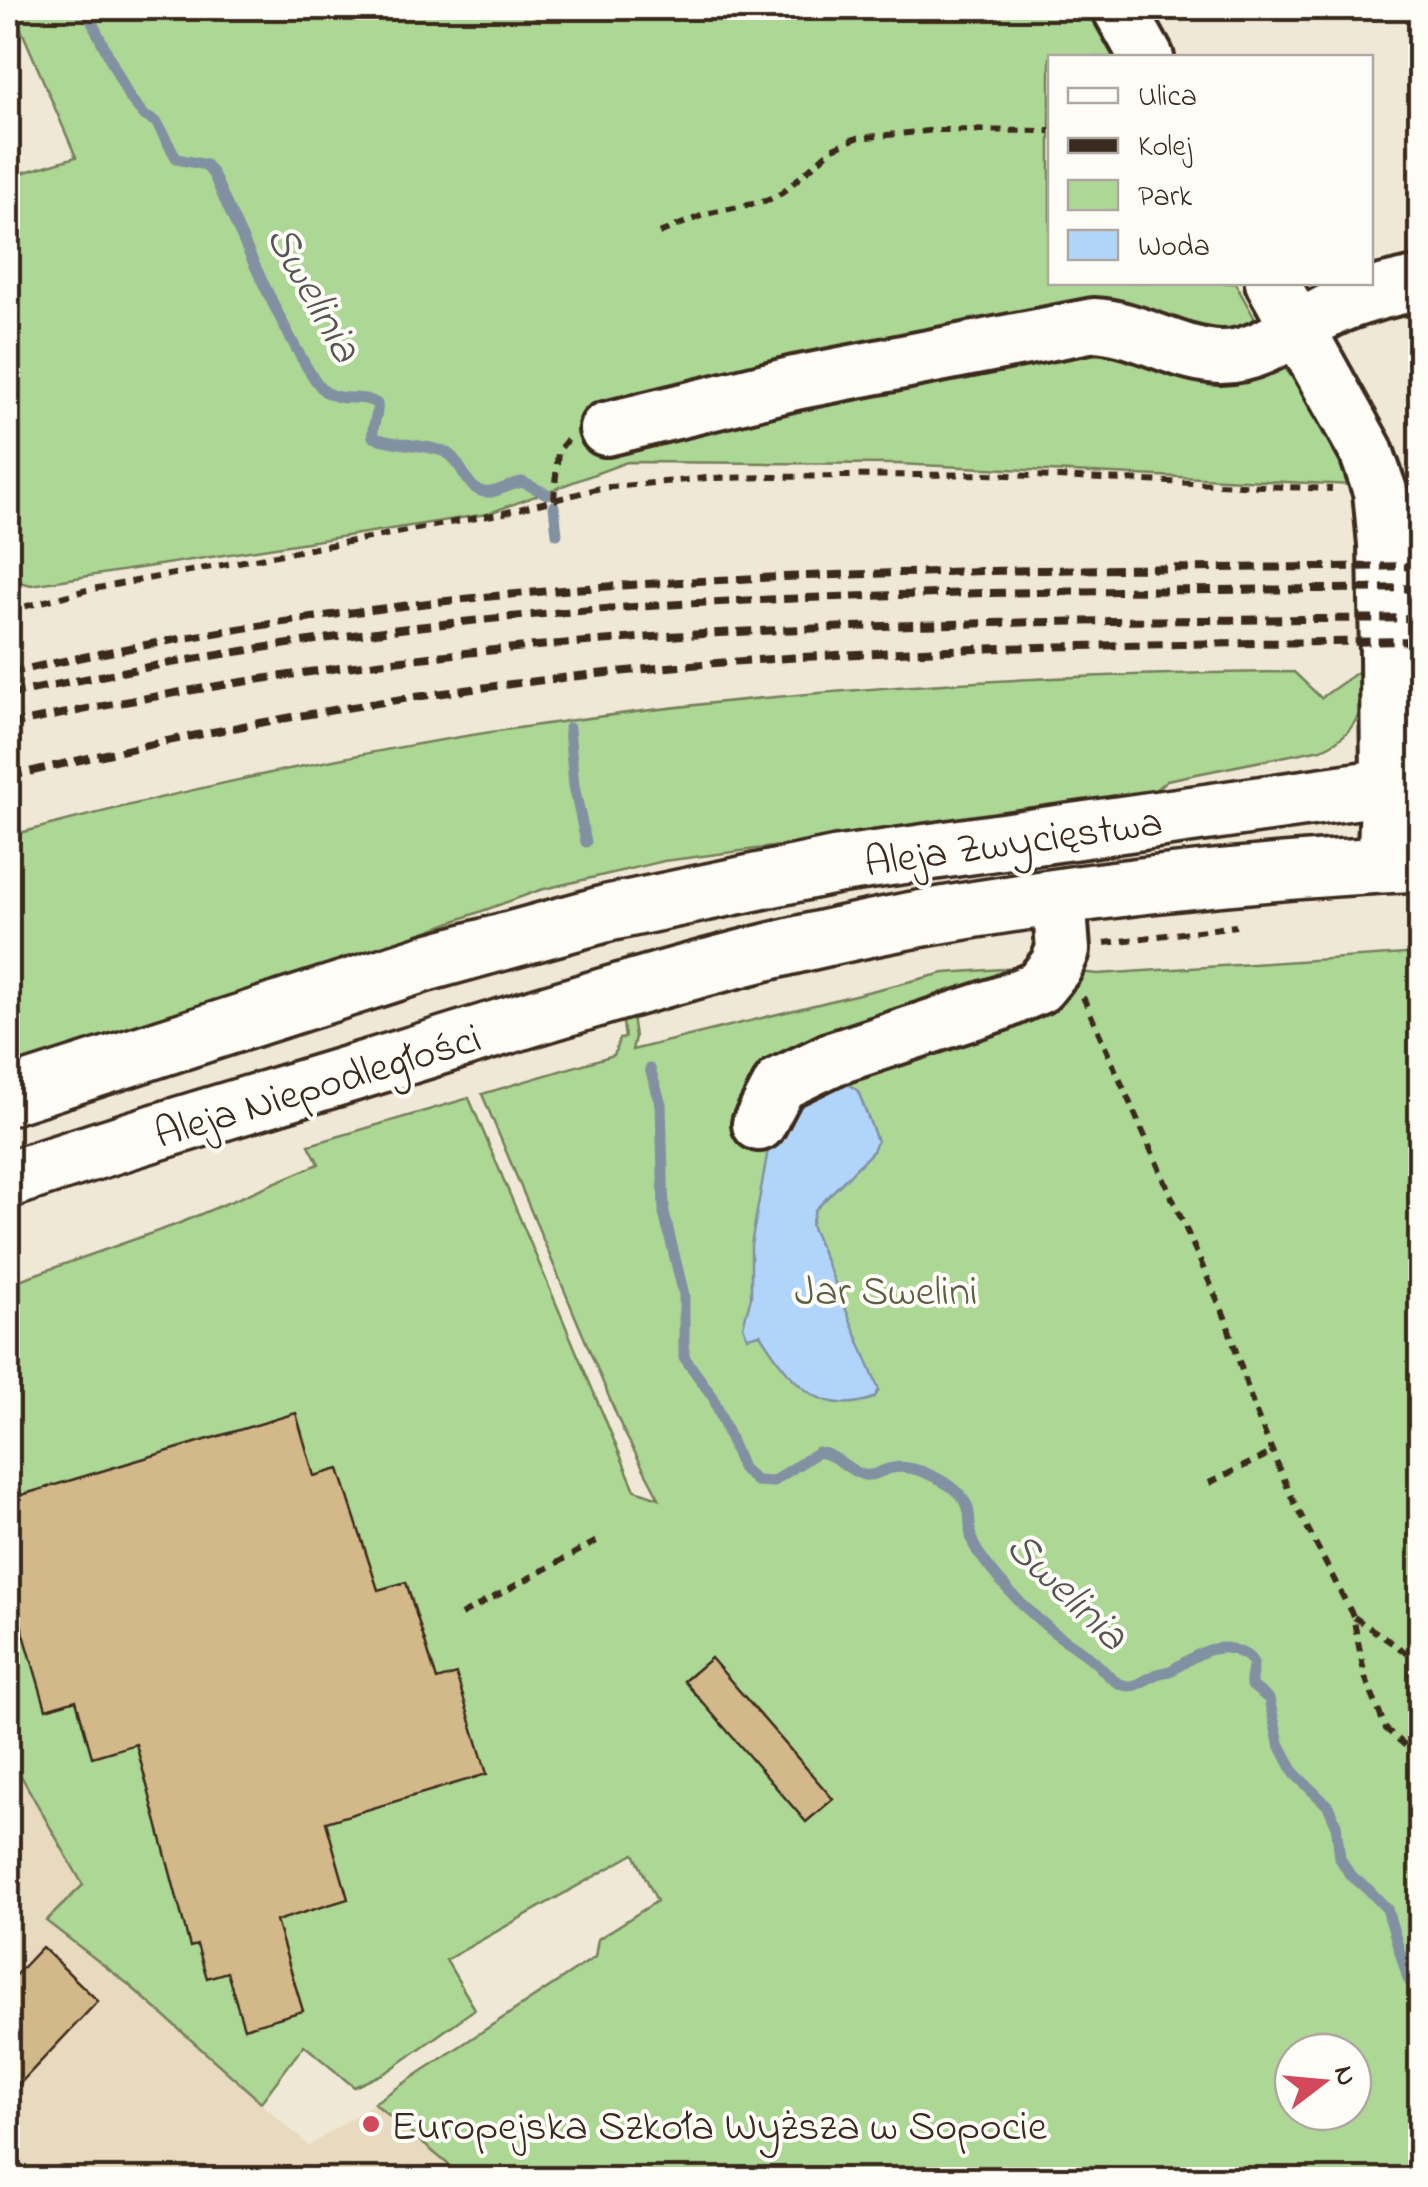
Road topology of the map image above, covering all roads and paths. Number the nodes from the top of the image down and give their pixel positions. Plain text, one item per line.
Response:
1 (1120, 8) edge
2 (1145, 55) edge
3 (1048, 131) edge
4 (658, 233) dead end
5 (1420, 283) edge
6 (1285, 305) edge
7 (606, 428) dead end
8 (1380, 491) junction
9 (8, 611) edge
10 (1404, 784) edge
11 (1402, 864) edge
12 (608, 913) joint
13 (1061, 923) junction
14 (1254, 924) dead end
15 (627, 989) joint
16 (8, 1097) edge
17 (759, 1124) dead end
18 (8, 1180) edge
19 (1273, 1452) junction
20 (1209, 1483) dead end
21 (597, 1541) dead end
22 (461, 1614) dead end
23 (1353, 1616) junction
24 (1420, 1662) edge
25 (1420, 1758) edge

1 - 2 street
3 - 4 path
5 - 6 street
6 - 7 street
6 - 8 street
8 - 9 path
8 - 10 street
10 - 11 street
10 - 12 main road, Aleja Zwycięstwa
11 - 13 main road, Aleja Zwycięstwa
12 - 16 main road, Aleja Niepodległości
13 - 14 path
13 - 15 main road, Aleja Zwycięstwa
13 - 17 street
13 - 19 path
15 - 18 main road, Aleja Niepodległości
19 - 20 path
19 - 23 path
21 - 22 path
23 - 24 path
23 - 25 path

